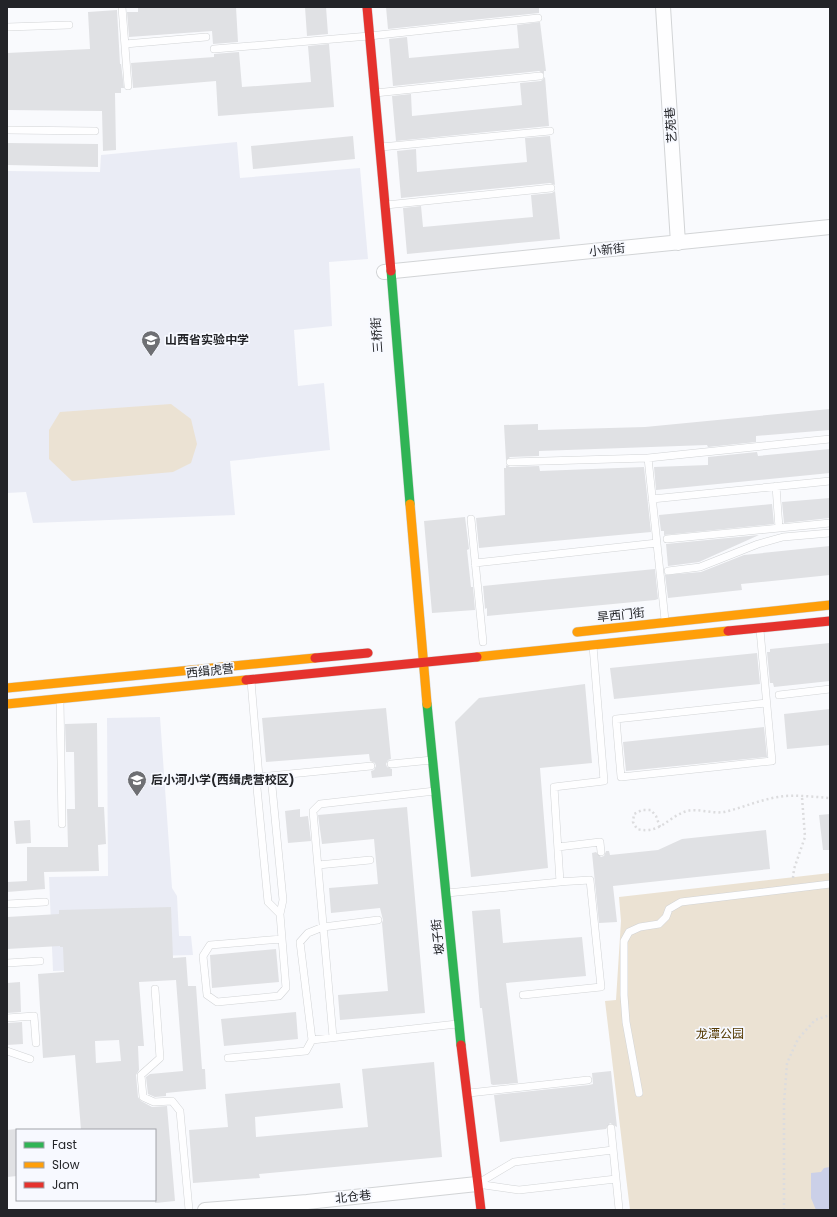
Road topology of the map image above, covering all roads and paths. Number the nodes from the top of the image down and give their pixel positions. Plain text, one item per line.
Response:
1 (122, 7) edge
2 (359, 7) edge
3 (367, 7) edge
4 (663, 7) edge
5 (538, 18) dead end
6 (69, 25) dead end
7 (7, 27) edge
8 (206, 37) dead end
9 (366, 37) junction
10 (125, 44) junction
11 (214, 49) dead end
12 (540, 76) dead end
13 (128, 86) dead end
14 (371, 94) junction
15 (7, 130) edge
16 (95, 131) dead end
17 (550, 131) dead end
18 (376, 148) junction
19 (551, 188) dead end
20 (382, 205) junction
21 (830, 228) edge
22 (678, 243) junction
23 (388, 271) junction
24 (830, 438) edge
25 (648, 458) junction
26 (510, 462) dead end
27 (830, 481) edge
28 (776, 486) junction
29 (652, 499) junction
30 (471, 519) dead end
31 (830, 523) edge
32 (780, 528) junction
33 (830, 533) edge
34 (667, 539) dead end
35 (657, 543) junction
36 (475, 563) junction
37 (668, 571) dead end
38 (830, 605) edge
39 (830, 621) edge
40 (665, 623) junction
41 (760, 628) junction
42 (570, 633) dead end
43 (483, 642) dead end
44 (593, 644) junction
45 (375, 652) dead end
46 (419, 662) junction
47 (251, 679) junction
48 (7, 688) edge
49 (830, 689) edge
50 (779, 694) dead end
51 (60, 699) junction
52 (766, 703) junction
53 (7, 704) edge
54 (429, 760) junction
55 (391, 764) dead end
56 (370, 766) dead end
57 (271, 776) junction
58 (259, 777) junction
59 (432, 792) junction
60 (802, 797) junction
61 (830, 798) edge
62 (62, 824) dead end
63 (660, 827) junction
64 (558, 847) junction
65 (601, 852) dead end
66 (370, 860) dead end
67 (318, 865) junction
68 (557, 882) junction
69 (830, 884) edge
70 (794, 888) junction
71 (446, 893) junction
72 (45, 902) dead end
73 (7, 904) edge
74 (280, 914) junction
75 (378, 920) dead end
76 (323, 927) junction
77 (282, 939) junction
78 (40, 961) dead end
79 (7, 963) edge
80 (155, 988) dead end
81 (523, 995) dead end
82 (830, 1015) edge
83 (7, 1018) edge
84 (455, 1024) junction
85 (333, 1037) junction
86 (312, 1040) junction
87 (36, 1043) dead end
88 (7, 1051) edge
89 (228, 1058) dead end
90 (30, 1059) dead end
91 (588, 1080) dead end
92 (638, 1093) dead end
93 (463, 1094) junction
94 (611, 1128) dead end
95 (613, 1150) junction
96 (616, 1179) junction
97 (473, 1184) junction
98 (620, 1209) edge
99 (189, 1210) edge
100 (205, 1210) edge
101 (472, 1210) edge
102 (481, 1210) edge
103 (784, 1210) edge

1 - 10 lane
2 - 9 street, 三桥街
3 - 9 street, 三桥街
4 - 22 street, 艺苑巷
5 - 9 lane
6 - 7 lane
8 - 10 lane
9 - 11 lane
9 - 14 street, 三桥街
10 - 13 lane
12 - 14 lane
14 - 18 street, 三桥街
15 - 16 lane
17 - 18 lane
18 - 20 street, 三桥街
19 - 20 lane
20 - 23 street, 三桥街
21 - 22 street, 小新街
22 - 23 street, 小新街
23 - 46 street, 三桥街
24 - 25 lane
25 - 26 lane
25 - 29 lane
27 - 28 lane
28 - 29 lane
28 - 32 lane
29 - 35 lane
30 - 36 lane
31 - 32 lane
32 - 34 lane
33 - 37 lane
35 - 36 lane
35 - 40 lane
36 - 43 lane
38 - 40 street, 旱西门街
39 - 41 street
40 - 42 street, 旱西门街
41 - 44 street
41 - 52 lane
44 - 46 street
44 - 64 lane
45 - 48 street, 西缉虎营
46 - 47 street, 西缉虎营
46 - 54 street, 坡子街
47 - 51 street, 西缉虎营
47 - 58 lane
49 - 50 lane
51 - 53 street, 西缉虎营
51 - 62 lane
52 - 52 lane
54 - 55 lane
54 - 59 street, 坡子街
56 - 57 lane
57 - 58 lane
57 - 74 lane
58 - 74 lane
59 - 67 lane
59 - 71 street, 坡子街
59 - 84 street, 坡子街
60 - 61 path
60 - 63 path
60 - 70 path
63 - 63 path
64 - 65 lane
64 - 68 lane
66 - 67 lane
67 - 76 lane
68 - 71 lane
68 - 81 lane
69 - 70 lane
70 - 92 lane
71 - 84 street, 坡子街
72 - 73 lane
74 - 77 lane
75 - 76 lane
76 - 85 lane
76 - 86 lane
77 - 77 lane
78 - 79 lane
80 - 99 lane
82 - 103 path
83 - 87 lane
84 - 85 lane
84 - 93 street, 坡子街
85 - 86 lane
86 - 89 lane
88 - 90 lane
91 - 93 lane
93 - 97 street, 坡子街
94 - 95 lane
95 - 96 lane
95 - 97 lane
96 - 97 lane
96 - 98 lane
97 - 100 street, 北仓巷
97 - 101 street, 坡子街
97 - 102 street, 坡子街

